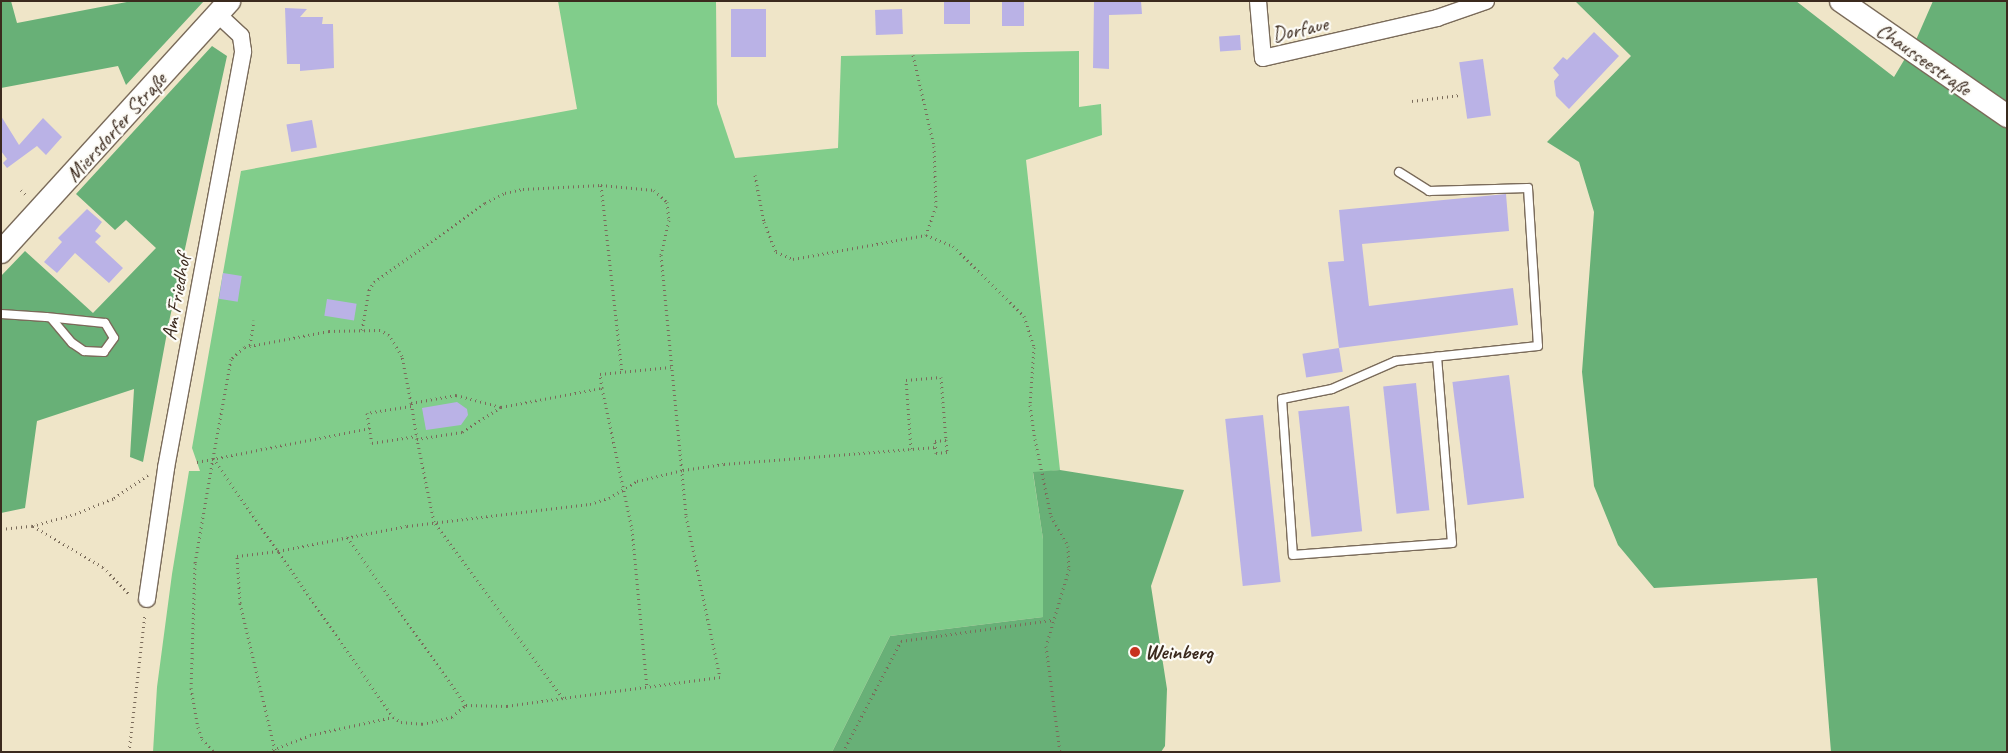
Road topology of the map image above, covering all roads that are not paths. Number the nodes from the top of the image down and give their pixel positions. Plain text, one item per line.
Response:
1 (1258, 1) edge
2 (1486, 1) edge
3 (1841, 1) edge
4 (223, 8) edge
5 (2007, 116) edge
6 (1399, 172) dead end
7 (1, 252) edge
8 (1, 314) edge
9 (52, 318) junction
10 (1436, 357) junction
11 (146, 604) road end

1 - 2 street, Dorfaue
3 - 5 street, Chausseestraße
4 - 7 street, Miersdorfer Straße
4 - 11 street, Am Friedhof
6 - 10 lane
8 - 9 lane
9 - 9 lane
10 - 10 lane

